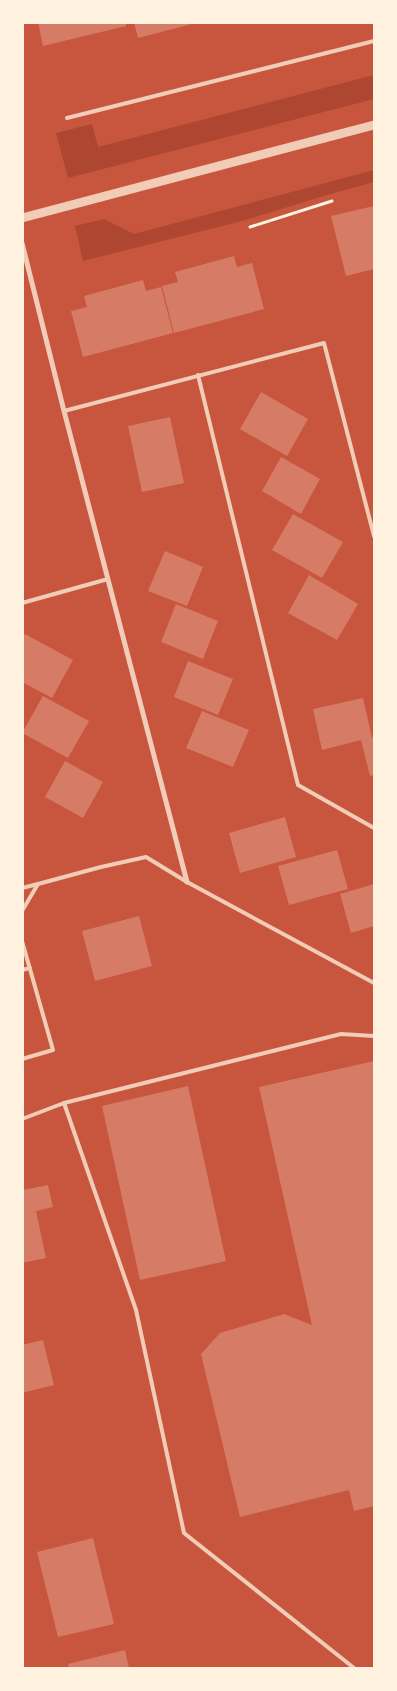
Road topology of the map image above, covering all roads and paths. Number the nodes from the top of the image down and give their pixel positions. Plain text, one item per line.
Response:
1 (374, 41) edge
2 (67, 118) dead end
3 (374, 125) edge
4 (332, 201) dead end
5 (22, 218) edge
6 (250, 227) dead end
7 (22, 243) edge
8 (198, 375) junction
9 (64, 411) junction
10 (374, 536) edge
11 (108, 579) junction
12 (22, 603) edge
13 (374, 828) edge
14 (187, 882) junction
15 (38, 884) junction
16 (22, 888) edge
17 (22, 911) edge
18 (22, 941) edge
19 (30, 968) junction
20 (22, 970) edge
21 (374, 983) edge
22 (374, 1036) edge
23 (22, 1059) edge
24 (64, 1103) junction
25 (22, 1118) edge
26 (354, 1668) edge

1 - 2 lane
3 - 5 street
4 - 6 path
7 - 9 street
8 - 9 lane
8 - 10 lane
8 - 13 lane
9 - 11 street
11 - 12 lane
11 - 14 street
14 - 15 lane
14 - 21 lane
15 - 16 lane
15 - 17 lane
18 - 19 lane
19 - 20 lane
19 - 23 lane
22 - 24 lane
24 - 25 lane
24 - 26 lane

